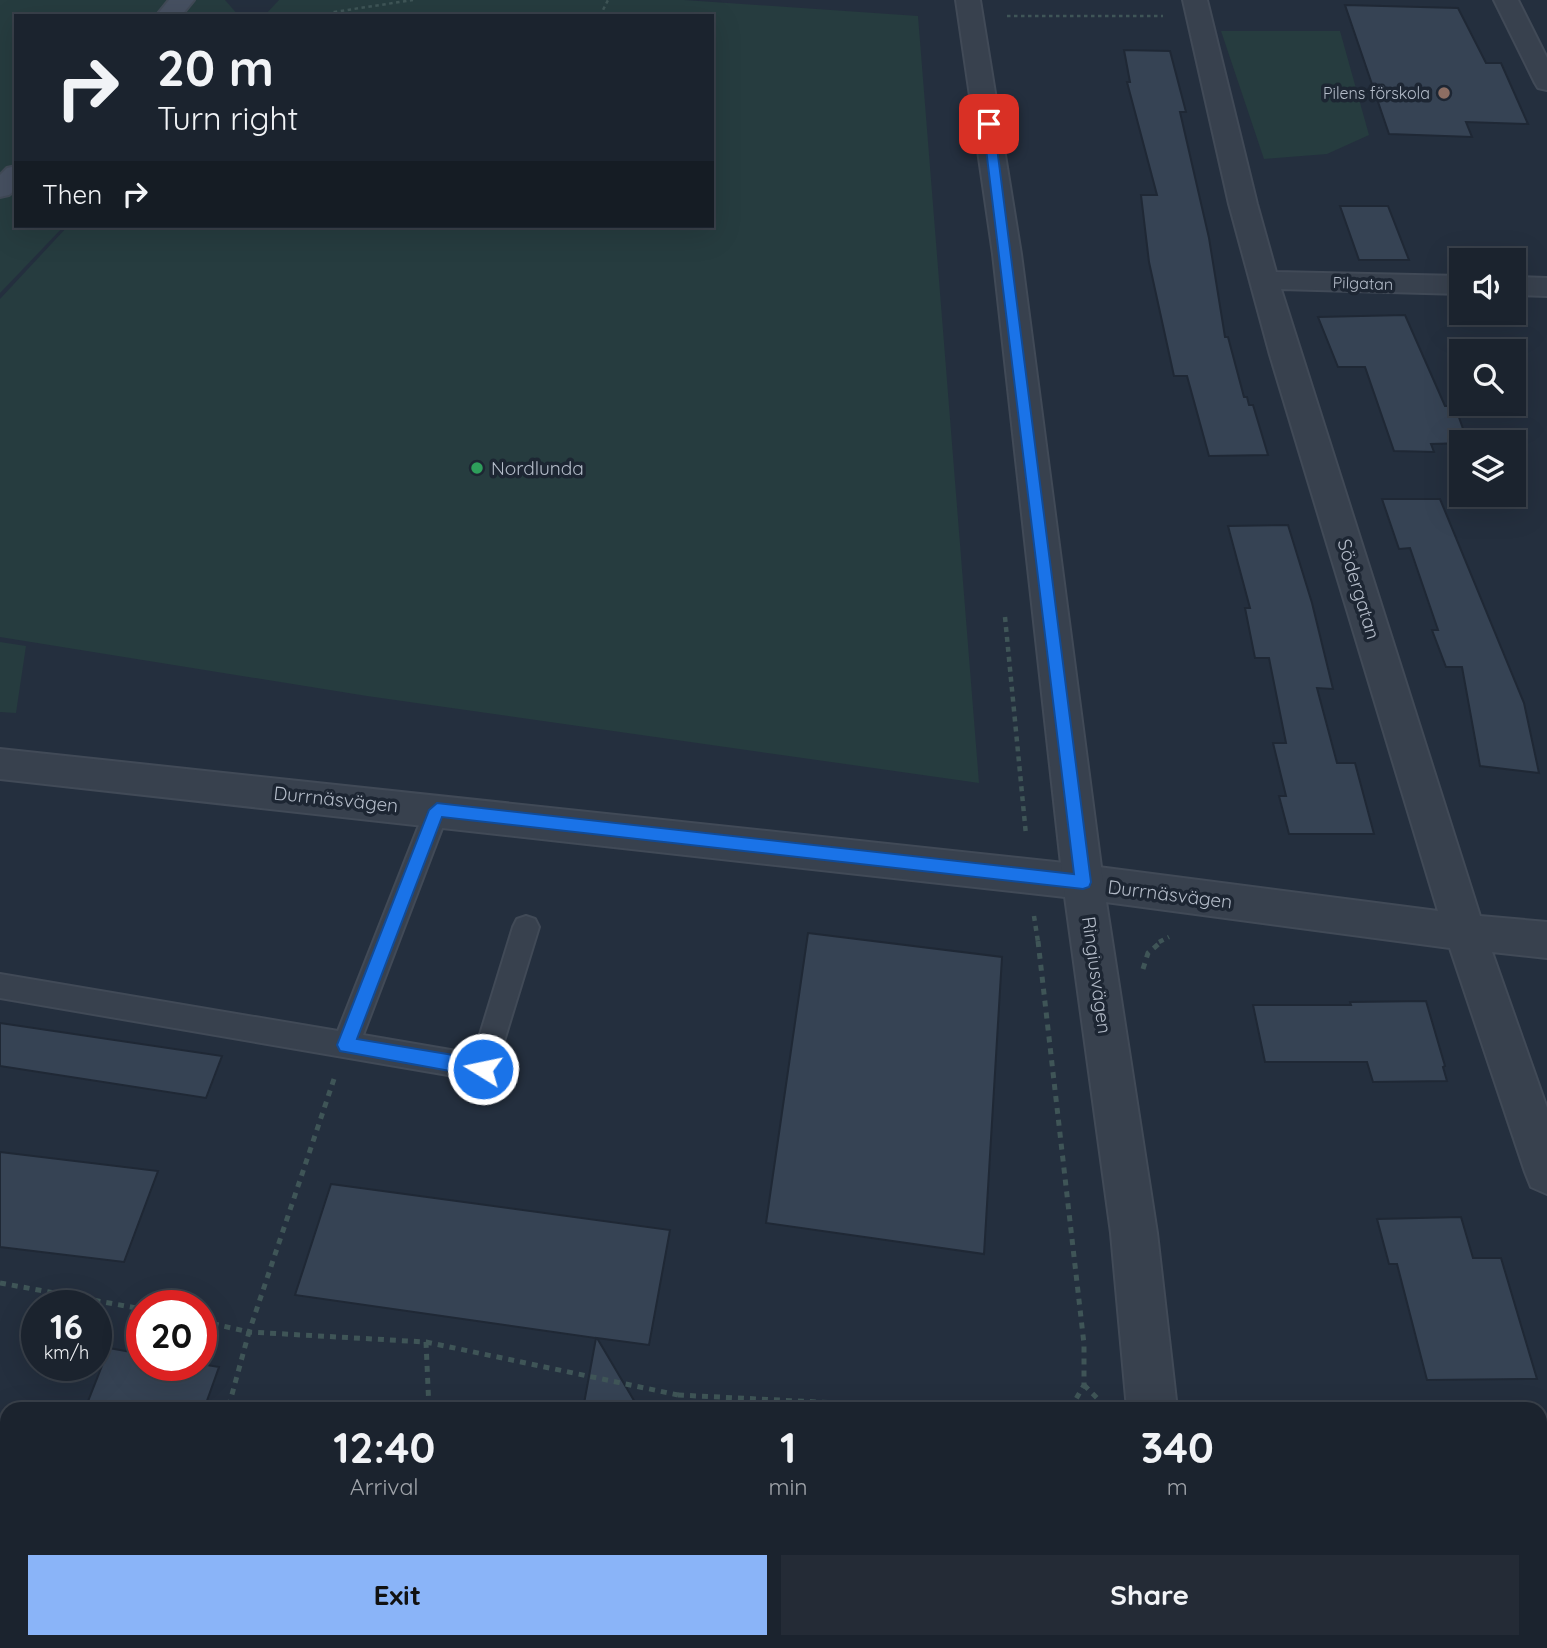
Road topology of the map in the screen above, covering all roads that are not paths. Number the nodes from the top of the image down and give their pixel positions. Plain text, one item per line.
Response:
1 (183, 0) edge
2 (1506, 0) edge
3 (970, 8) edge
4 (1197, 8) edge
5 (170, 14) edge
6 (1547, 83) edge
7 (14, 176) edge
8 (0, 189) edge
9 (1264, 280) junction
10 (1449, 285) edge
11 (1526, 286) edge
12 (1547, 287) edge
13 (3, 770) edge
14 (437, 810) junction
15 (1083, 882) junction
16 (526, 927) dead end
17 (1465, 932) junction
18 (1547, 940) edge
19 (0, 986) edge
20 (346, 1045) junction
21 (1547, 1172) edge
22 (1151, 1402) edge

1 - 5 main road
2 - 6 street
3 - 15 street, Ringiusvägen
4 - 9 street, Södergatan
7 - 8 main road
9 - 10 street, Pilgatan
9 - 17 street, Södergatan
11 - 12 street
13 - 14 street, Durrnäsvägen
14 - 15 street, Durrnäsvägen
14 - 20 lane
15 - 17 street, Durrnäsvägen
15 - 22 street, Ringiusvägen
16 - 20 lane
17 - 18 street, Durrnäsvägen
17 - 21 street, Södergatan
19 - 20 lane

